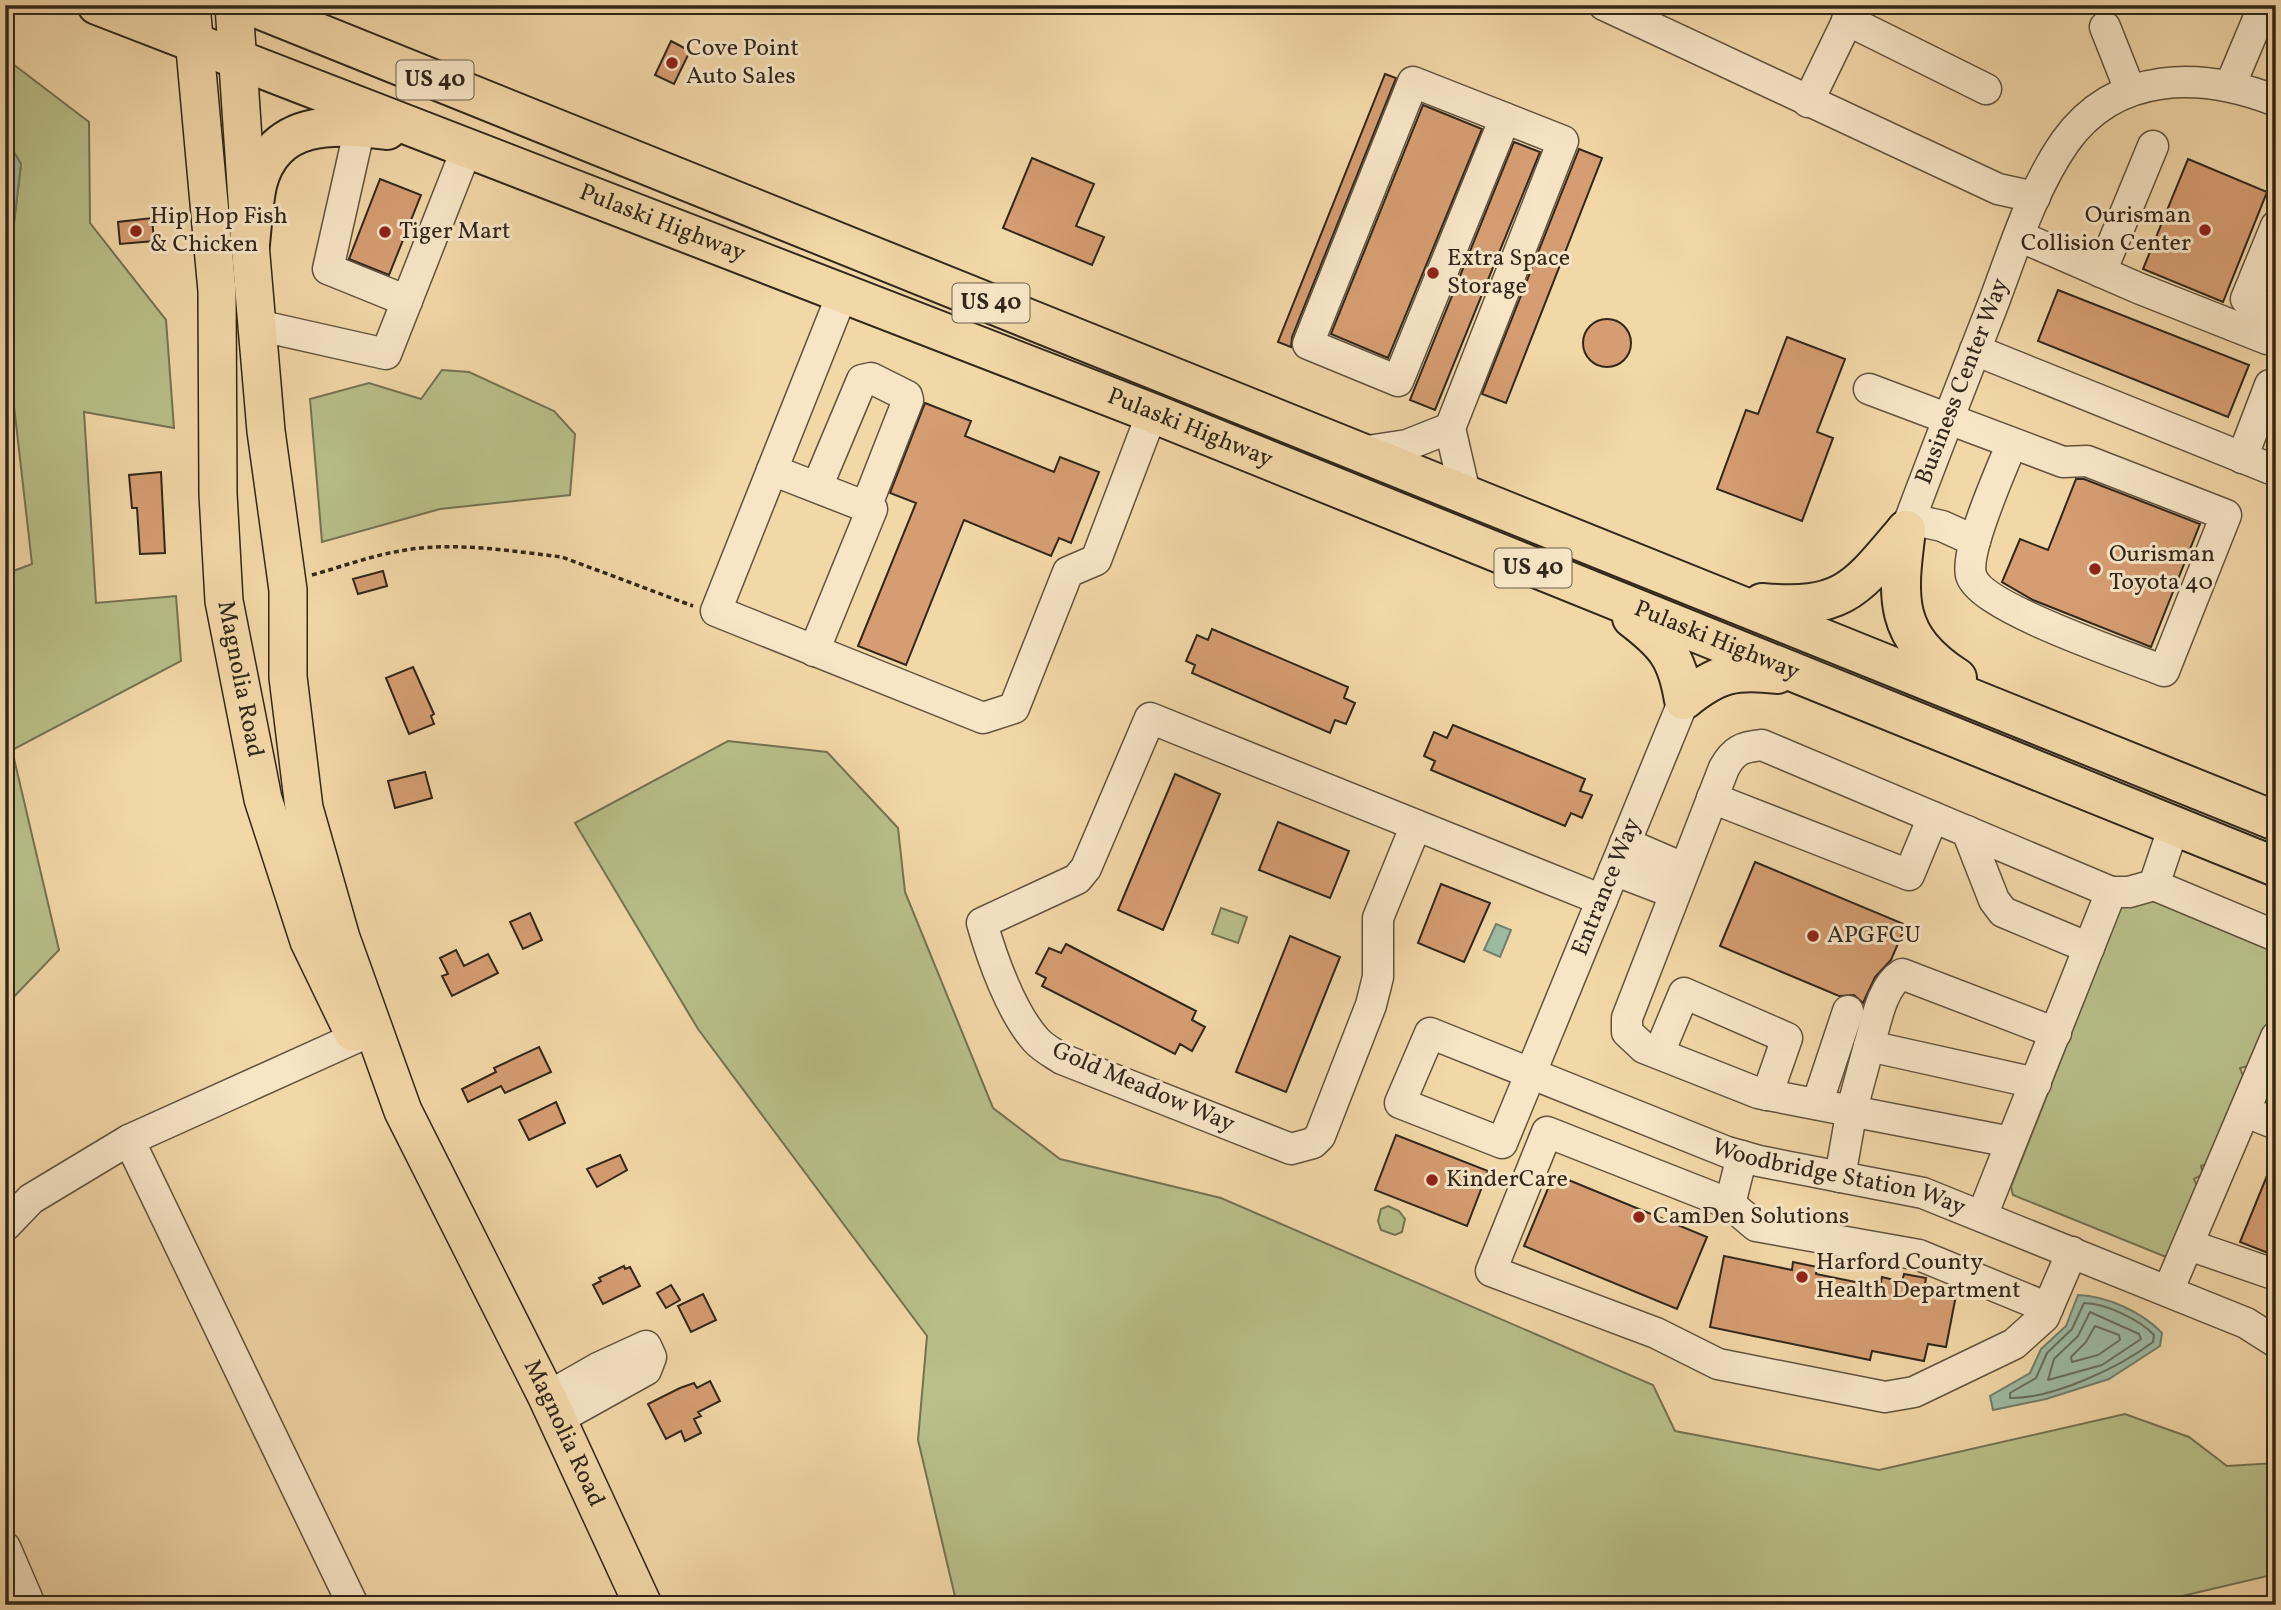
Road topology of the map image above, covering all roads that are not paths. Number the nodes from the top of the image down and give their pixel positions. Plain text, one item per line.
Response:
1 (97, 5) edge
2 (191, 5) edge
3 (234, 5) edge
4 (249, 5) edge
5 (1604, 5) edge
6 (1851, 13) edge
7 (2266, 21) edge
8 (2105, 27) dead end
9 (195, 45) junction
10 (239, 61) junction
11 (2230, 86) junction
12 (1986, 89) dead end
13 (2130, 90) junction
14 (2276, 101) edge
15 (1808, 102) junction
16 (1505, 118) junction
17 (360, 127) junction
18 (2153, 146) dead end
19 (467, 148) junction
20 (2035, 197) junction
21 (2276, 226) edge
22 (2020, 236) junction
23 (250, 244) junction
24 (2101, 272) junction
25 (842, 292) junction
26 (407, 301) junction
27 (2276, 314) edge
28 (2276, 324) edge
29 (257, 325) junction
30 (1975, 350) junction
31 (2276, 387) edge
32 (1869, 390) dead end
33 (1152, 413) junction
34 (1948, 419) junction
35 (1450, 428) junction
36 (2012, 443) junction
37 (1361, 452) junction
38 (2242, 458) junction
39 (772, 470) junction
40 (2276, 471) edge
41 (817, 487) junction
42 (1465, 493) junction
43 (866, 507) junction
44 (1908, 524) junction
45 (1975, 541) junction
46 (1606, 597) junction
47 (1733, 601) junction
48 (814, 650) junction
49 (1806, 678) junction
50 (1684, 700) junction
51 (2003, 708) junction
52 (1712, 798) junction
53 (1933, 817) junction
54 (2276, 821) edge
55 (1416, 825) junction
56 (2174, 826) junction
57 (1967, 831) junction
58 (1620, 857) junction
59 (2276, 867) edge
60 (1679, 881) junction
61 (2154, 885) junction
62 (2112, 892) junction
63 (1602, 900) junction
64 (2276, 936) edge
65 (2089, 948) junction
66 (1848, 1011) dead end
67 (1430, 1033) joint
68 (2056, 1033) junction
69 (2276, 1037) edge
70 (355, 1038) junction
71 (1869, 1046) junction
72 (1659, 1053) junction
73 (2276, 1064) edge
74 (1531, 1074) junction
75 (2036, 1083) junction
76 (1767, 1095) junction
77 (1816, 1104) junction
78 (1852, 1109) junction
79 (2245, 1112) junction
80 (2276, 1124) edge
81 (129, 1140) junction
82 (2011, 1142) junction
83 (1742, 1156) junction
84 (1839, 1177) junction
85 (2213, 1188) junction
86 (1730, 1204) junction
87 (1982, 1216) junction
88 (5, 1226) edge
89 (2189, 1245) junction
90 (2073, 1252) junction
91 (2236, 1260) junction
92 (480, 1262) junction
93 (2276, 1275) edge
94 (2168, 1291) junction
95 (2048, 1308) junction
96 (2246, 1323) junction
97 (2276, 1325) edge
98 (2276, 1342) edge
99 (5, 1547) edge
100 (30, 1605) edge
101 (353, 1605) edge
102 (643, 1605) edge

1 - 9 highway, Pulaski Highway / US 40
2 - 9 main road, Magnolia Road
3 - 10 main road, Magnolia Road
4 - 37 highway, Pulaski Highway / US 40
5 - 15 street
6 - 12 street
6 - 15 street
7 - 11 street
8 - 13 street
9 - 10 highway, Pulaski Highway / US 40
9 - 70 main road, Magnolia Road
10 - 19 highway, Pulaski Highway / US 40
10 - 23 main road, Magnolia Road
11 - 13 street, Business Center Way
11 - 14 street, Business Center Way
13 - 20 street, Business Center Way
15 - 20 street
16 - 16 street
16 - 35 street
17 - 19 highway
17 - 23 highway
17 - 26 street
18 - 24 street
19 - 25 highway, Pulaski Highway / US 40
19 - 26 street
20 - 22 street, Business Center Way
21 - 27 street
22 - 24 street
22 - 30 street, Business Center Way
23 - 29 main road, Magnolia Road
24 - 28 street
25 - 33 highway, Pulaski Highway / US 40
25 - 39 street
26 - 29 street
29 - 92 main road, Magnolia Road
30 - 34 street, Business Center Way
30 - 38 street
31 - 38 street
32 - 34 street
33 - 46 highway, Pulaski Highway / US 40
33 - 48 street
34 - 36 street
34 - 44 street, Business Center Way
35 - 37 street
35 - 42 street
36 - 45 street
36 - 45 street
37 - 42 highway, Pulaski Highway / US 40
38 - 40 street
39 - 41 street
39 - 48 street
41 - 43 street
41 - 43 street
42 - 47 highway, Pulaski Highway / US 40
43 - 48 street
44 - 45 street
44 - 47 highway
44 - 51 highway
46 - 49 highway, Pulaski Highway / US 40
46 - 50 highway
47 - 51 highway, Pulaski Highway / US 40
49 - 50 highway
49 - 56 highway, Pulaski Highway / US 40
50 - 58 street, Entrance Way
51 - 54 highway, Pulaski Highway / US 40
52 - 53 street
52 - 53 street
52 - 60 street
53 - 57 street
55 - 55 street, Gold Meadow Way
55 - 63 street, Gold Meadow Way
56 - 59 highway, Pulaski Highway / US 40
56 - 61 street
57 - 62 street
57 - 65 street
58 - 60 street
58 - 63 street, Entrance Way
60 - 72 street
61 - 62 street
61 - 64 street
62 - 65 street
63 - 74 street, Entrance Way
65 - 68 street
66 - 77 street
67 - 74 street, Woodbridge Station Way
67 - 74 street, Entrance Way
68 - 71 street
68 - 75 street
69 - 79 street
70 - 81 street
70 - 92 main road, Magnolia Road
71 - 75 street
71 - 78 street
72 - 76 street
72 - 76 street
73 - 79 street
74 - 83 street, Woodbridge Station Way
75 - 82 street
76 - 77 street
77 - 78 street
78 - 82 street
78 - 84 street
79 - 80 street
79 - 85 street
81 - 88 street
81 - 101 street
82 - 87 street
83 - 84 street, Woodbridge Station Way
83 - 86 street
84 - 87 street, Woodbridge Station Way
85 - 89 street
85 - 91 street
86 - 95 street
86 - 95 street
87 - 90 street, Woodbridge Station Way
89 - 91 street
89 - 94 street
90 - 94 street, Woodbridge Station Way
90 - 95 street
91 - 93 street
92 - 102 main road, Magnolia Road
94 - 96 street, Woodbridge Station Way
96 - 97 street, Woodbridge Station Way
96 - 98 street, Woodbridge Station Way
99 - 100 street

